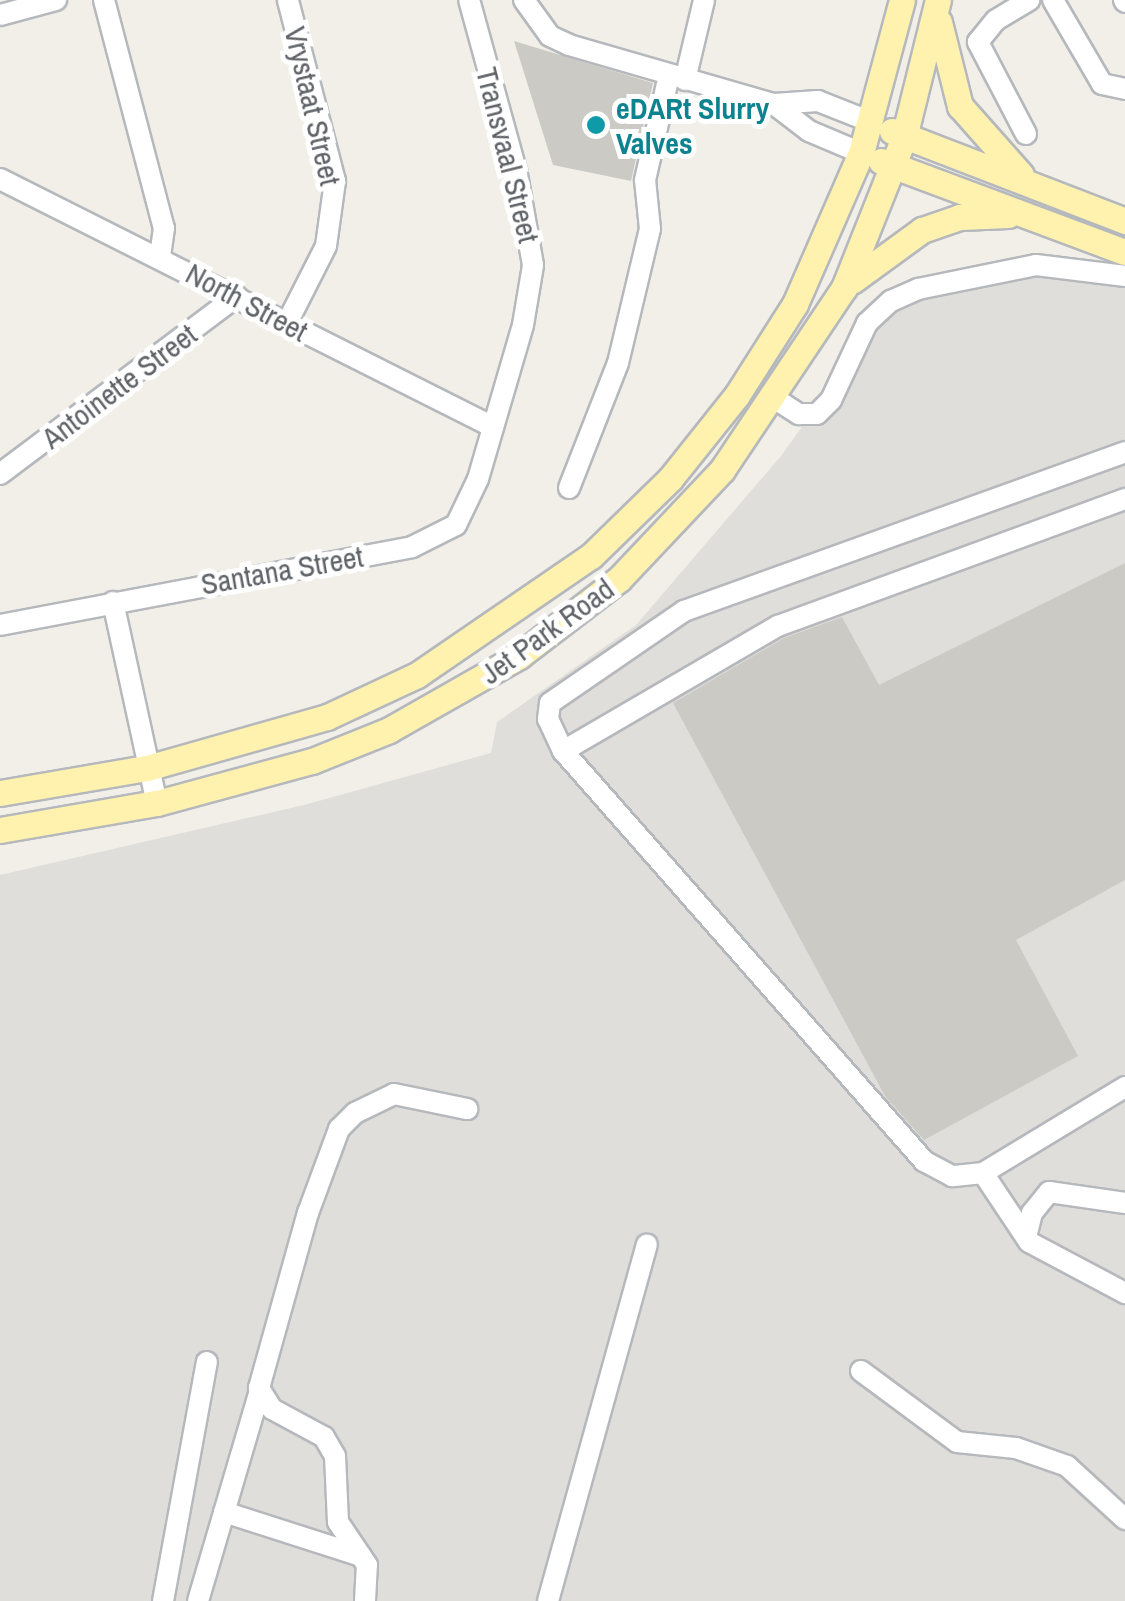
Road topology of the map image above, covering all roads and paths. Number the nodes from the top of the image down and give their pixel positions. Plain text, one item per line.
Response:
1 (56, 0) edge
2 (104, 0) edge
3 (288, 0) edge
4 (469, 0) edge
5 (524, 0) edge
6 (704, 0) edge
7 (902, 0) edge
8 (1030, 0) edge
9 (1053, 0) edge
10 (938, 3) edge
11 (0, 15) edge
12 (677, 77) junction
13 (1125, 89) edge
14 (774, 104) junction
15 (871, 122) junction
16 (1026, 134) dead end
17 (904, 136) junction
18 (861, 153) junction
19 (894, 166) junction
20 (0, 179) edge
21 (1035, 187) junction
22 (1022, 215) junction
23 (1125, 221) edge
24 (1125, 252) edge
25 (160, 256) junction
26 (1125, 276) edge
27 (844, 288) junction
28 (236, 296) junction
29 (288, 323) junction
30 (774, 398) junction
31 (493, 426) junction
32 (1125, 452) edge
33 (0, 474) edge
34 (568, 488) dead end
35 (1125, 499) edge
36 (113, 602) junction
37 (0, 626) edge
38 (563, 751) junction
39 (147, 768) junction
40 (0, 793) edge
41 (157, 803) junction
42 (0, 830) edge
43 (1125, 1087) edge
44 (467, 1109) dead end
45 (983, 1173) junction
46 (1125, 1203) edge
47 (1026, 1238) junction
48 (647, 1244) dead end
49 (1125, 1293) edge
50 (207, 1362) dead end
51 (861, 1372) dead end
52 (259, 1394) junction
53 (224, 1512) junction
54 (1125, 1520) edge
55 (363, 1556) junction
56 (163, 1601) edge
57 (198, 1601) edge
58 (365, 1601) edge
59 (548, 1601) edge

1 - 11 street
2 - 25 street
3 - 29 street, Vrystaat Street
4 - 31 street, Transvaal Street
5 - 12 street
6 - 12 street
7 - 15 main road, Jet Park Road
8 - 16 street
9 - 13 street
10 - 17 main road, Jet Park Road
10 - 21 main road
12 - 14 street
12 - 34 street
14 - 15 street
14 - 18 street
15 - 17 main road
15 - 18 main road, Jet Park Road
17 - 19 main road, Jet Park Road
17 - 21 main road
18 - 19 main road
18 - 39 main road, Jet Park Road
19 - 22 main road
19 - 27 main road, Jet Park Road
20 - 25 street, North Street
21 - 23 main road
22 - 24 main road
22 - 27 main road
25 - 28 street, North Street
26 - 30 street
27 - 30 main road, Jet Park Road
28 - 29 street, North Street
28 - 33 street, Antoinette Street
29 - 31 street, North Street
30 - 41 main road, Jet Park Road
31 - 36 street, Santana Street
32 - 38 street
35 - 38 street
36 - 37 street, Santana Street
36 - 39 street
38 - 45 street
39 - 40 main road, Jet Park Road
39 - 41 street
41 - 42 main road, Jet Park Road
43 - 45 street
44 - 52 street
45 - 47 street
46 - 47 street
47 - 49 street
48 - 59 street
50 - 56 street
51 - 54 street
52 - 53 street
52 - 55 street
53 - 55 street
53 - 57 street
55 - 58 street

